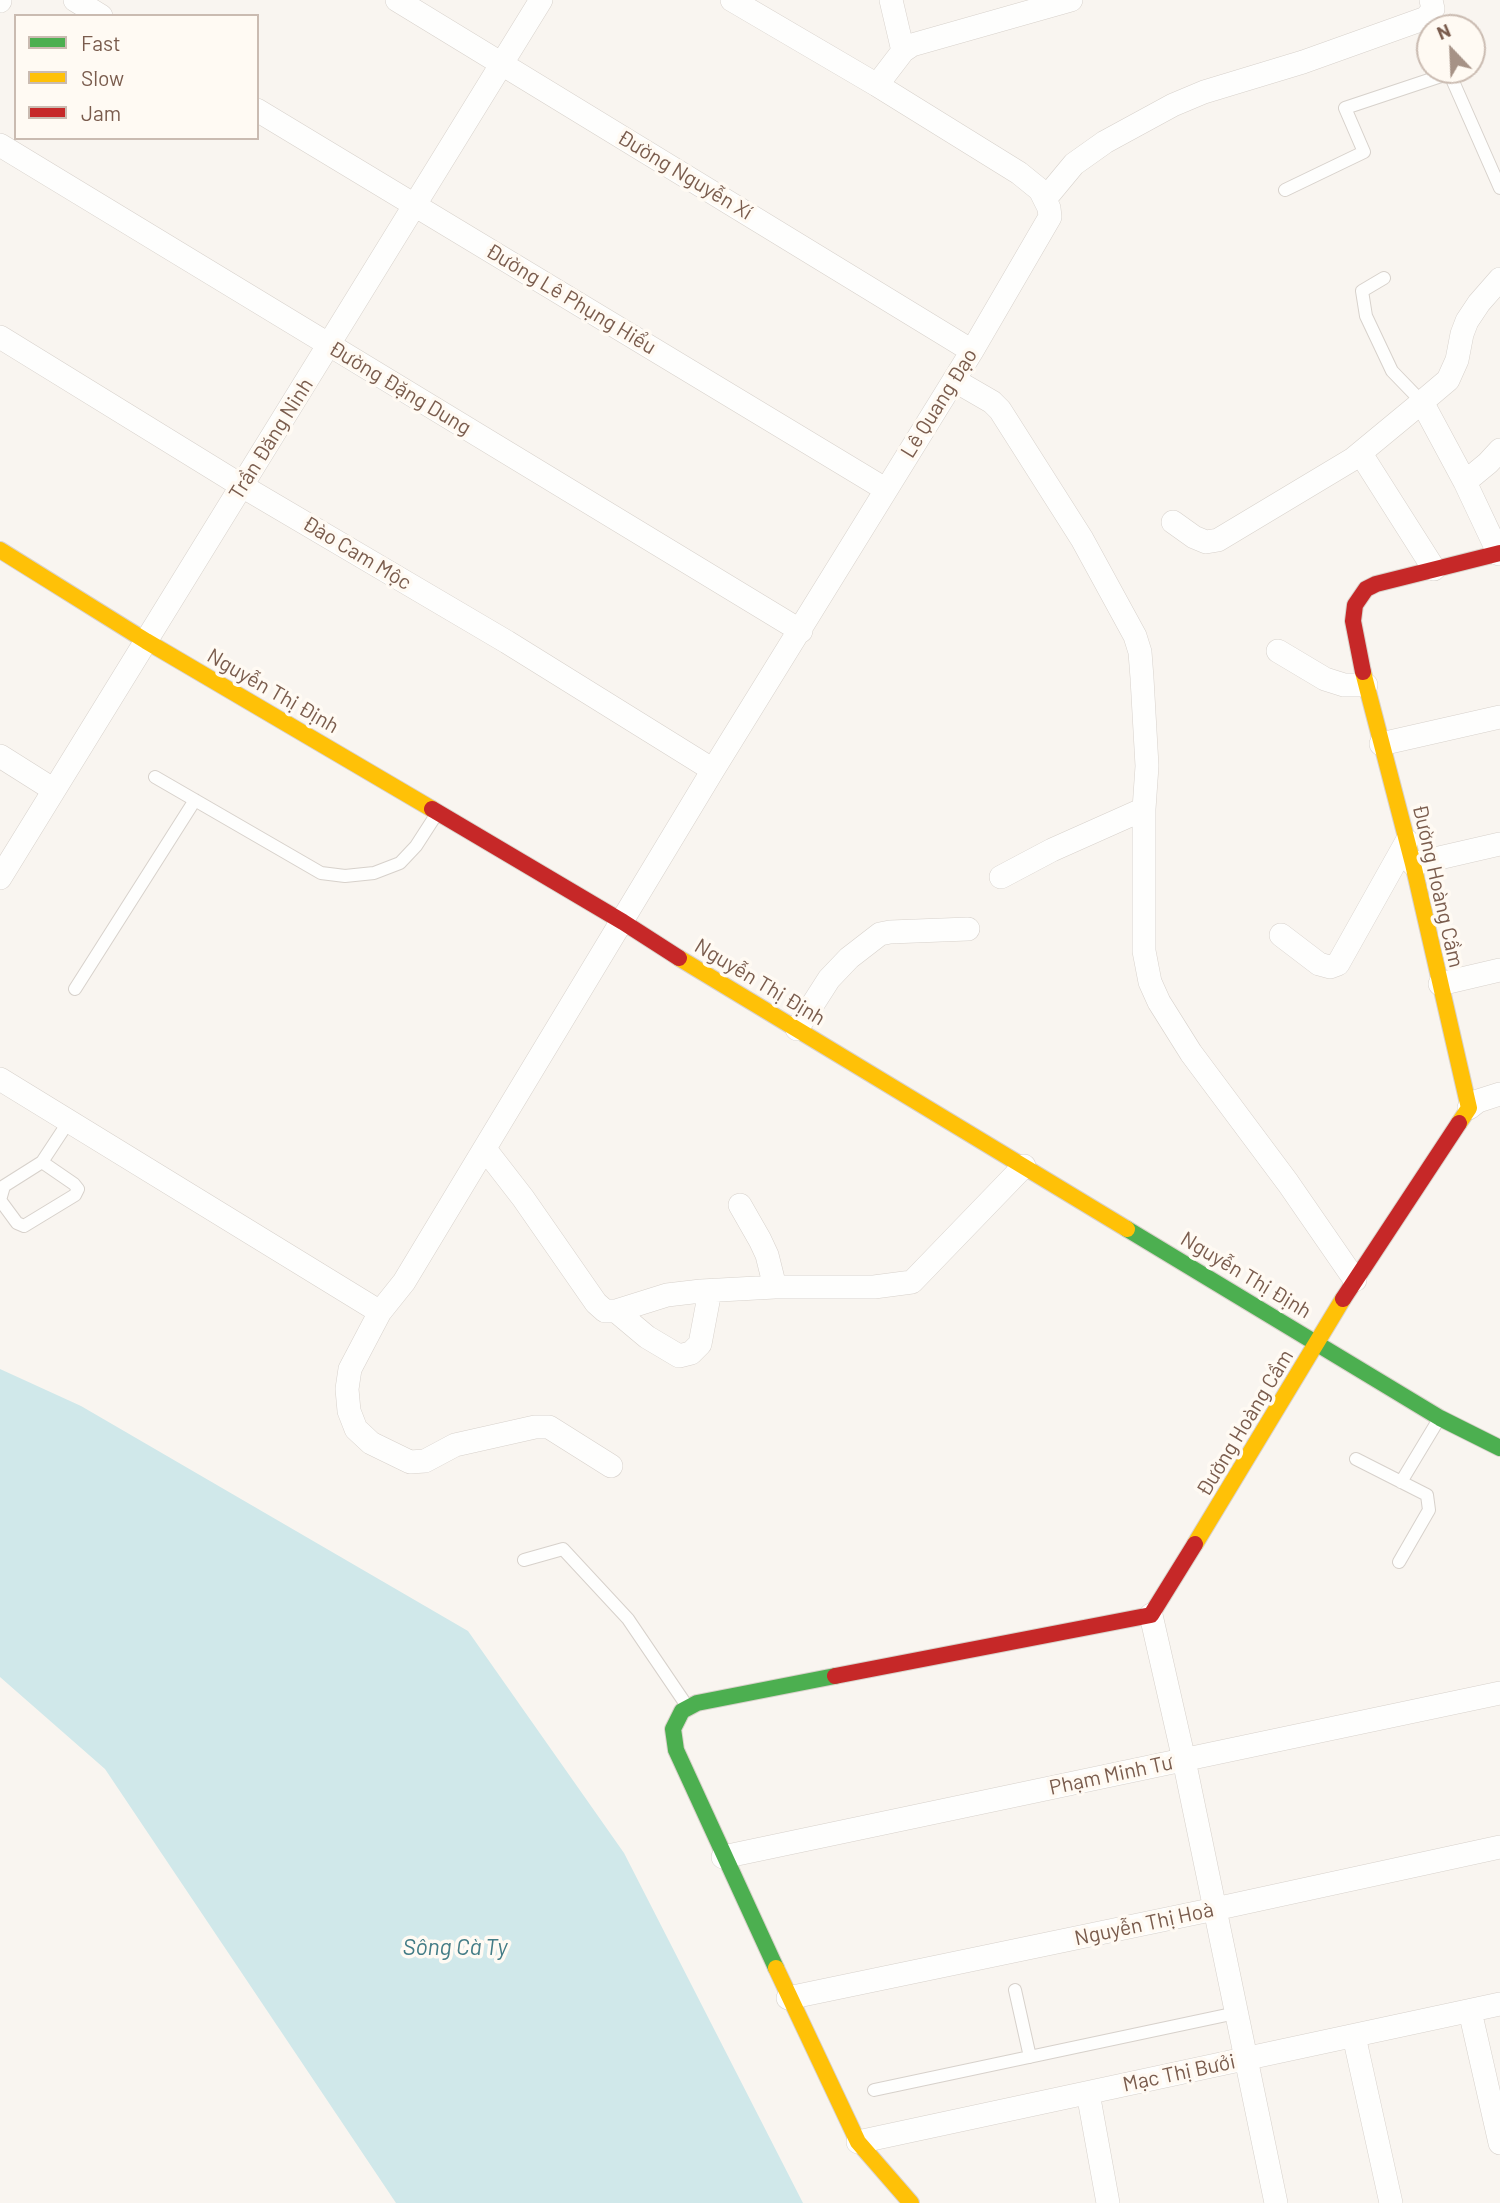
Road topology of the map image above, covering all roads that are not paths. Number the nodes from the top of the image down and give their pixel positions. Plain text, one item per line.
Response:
1 (75, 0) edge
2 (397, 0) edge
3 (541, 0) edge
4 (732, 0) edge
5 (891, 0) edge
6 (1071, 0) edge
7 (98, 14) edge
8 (1416, 20) edge
9 (903, 51) junction
10 (502, 64) junction
11 (1416, 83) edge
12 (1455, 84) edge
13 (877, 85) junction
14 (259, 111) edge
15 (0, 145) edge
16 (1500, 188) edge
17 (1285, 190) dead end
18 (1045, 200) junction
19 (415, 204) junction
20 (1384, 278) dead end
21 (1500, 279) edge
22 (0, 337) edge
23 (328, 345) junction
24 (972, 351) junction
25 (954, 380) junction
26 (1422, 402) junction
27 (1500, 450) edge
28 (1360, 454) junction
29 (1465, 482) junction
30 (242, 486) junction
31 (885, 489) junction
32 (1173, 522) dead end
33 (0, 550) edge
34 (1499, 553) edge
35 (1434, 569) junction
36 (801, 631) junction
37 (146, 641) junction
38 (1279, 651) dead end
39 (1366, 685) junction
40 (1500, 717) edge
41 (1381, 744) junction
42 (0, 756) edge
43 (713, 770) junction
44 (155, 778) dead end
45 (54, 790) junction
46 (195, 800) junction
47 (1144, 809) junction
48 (438, 812) junction
49 (1407, 841) junction
50 (1500, 844) edge
51 (1413, 864) junction
52 (1000, 877) dead end
53 (0, 878) edge
54 (622, 922) junction
55 (968, 929) dead end
56 (1282, 935) dead end
57 (1500, 970) edge
58 (1440, 984) junction
59 (75, 989) dead end
60 (797, 1029) junction
61 (0, 1079) edge
62 (1500, 1094) edge
63 (1469, 1108) junction
64 (69, 1121) junction
65 (485, 1149) junction
66 (42, 1162) junction
67 (1024, 1166) junction
68 (0, 1200) edge
69 (740, 1205) dead end
70 (1355, 1280) junction
71 (775, 1287) junction
72 (710, 1291) junction
73 (616, 1311) junction
74 (380, 1312) junction
75 (1318, 1343) junction
76 (1440, 1418) junction
77 (1500, 1448) edge
78 (1356, 1459) dead end
79 (611, 1466) dead end
80 (1401, 1482) junction
81 (524, 1560) dead end
82 (1399, 1562) dead end
83 (1151, 1615) junction
84 (1500, 1693) edge
85 (688, 1707) junction
86 (1184, 1760) junction
87 (1500, 1847) edge
88 (723, 1857) junction
89 (1215, 1909) junction
90 (1015, 1990) dead end
91 (788, 1998) junction
92 (1500, 2004) edge
93 (1469, 2011) junction
94 (1236, 2013) junction
95 (1354, 2036) junction
96 (1030, 2057) junction
97 (1245, 2059) junction
98 (874, 2090) dead end
99 (1088, 2093) junction
100 (858, 2142) junction
101 (1500, 2143) edge
102 (911, 2203) edge
103 (1108, 2203) edge
104 (1276, 2203) edge
105 (1391, 2203) edge

1 - 7 street
2 - 10 street, Đường Nguyễn Xí
3 - 10 street, Trần Đăng Ninh
4 - 13 street
5 - 9 street
6 - 9 street
8 - 18 street
9 - 13 street
10 - 19 street, Trần Đăng Ninh
10 - 24 street, Đường Nguyễn Xí
11 - 17 lane
12 - 16 lane
13 - 18 street
14 - 19 street, Đường Lê Phụng Hiểu
15 - 23 street, Đường Đặng Dung
18 - 24 street, Lê Quang Đạo
19 - 23 street, Trần Đăng Ninh
19 - 31 street, Đường Lê Phụng Hiểu
20 - 26 lane
21 - 26 street
22 - 30 street, Đào Cam Mộc
23 - 30 street, Trần Đăng Ninh
23 - 36 street, Đường Đặng Dung
24 - 25 street, Lê Quang Đạo
25 - 31 street, Lê Quang Đạo
25 - 47 street
26 - 28 street
26 - 29 street
27 - 29 street
28 - 32 street
28 - 35 street
29 - 34 street
30 - 37 street, Trần Đăng Ninh
30 - 43 street, Đào Cam Mộc
31 - 36 street, Lê Quang Đạo
33 - 37 street, Nguyễn Thị Định
34 - 35 street
35 - 39 street, Đường Hoàng Cầm
36 - 43 street, Lê Quang Đạo
37 - 45 street, Trần Đăng Ninh
37 - 48 street, Nguyễn Thị Định
38 - 39 street
39 - 41 street, Đường Hoàng Cầm
40 - 41 street
41 - 49 street, Đường Hoàng Cầm
42 - 45 street
43 - 54 street, Lê Quang Đạo
44 - 46 lane
45 - 53 street, Trần Đăng Ninh
46 - 48 lane
46 - 59 lane
47 - 52 street
47 - 70 street
48 - 54 street, Nguyễn Thị Định
49 - 51 street, Đường Hoàng Cầm
49 - 56 street
50 - 51 street
51 - 58 street, Đường Hoàng Cầm
54 - 60 street, Nguyễn Thị Định
54 - 65 street, Lê Quang Đạo
55 - 60 street
57 - 58 street
58 - 63 street, Đường Hoàng Cầm
60 - 67 street, Nguyễn Thị Định
61 - 64 street
62 - 63 street
63 - 70 street, Đường Hoàng Cầm
64 - 66 lane
64 - 74 street
65 - 73 street
65 - 74 street, Lê Quang Đạo
66 - 68 lane
66 - 68 lane
67 - 71 street
67 - 75 street, Nguyễn Thị Định
69 - 71 street
70 - 75 street, Đường Hoàng Cầm
71 - 72 street
72 - 73 street
72 - 73 street
74 - 79 street, Lê Quang Đạo
75 - 76 street, Nguyễn Thị Định
75 - 83 street, Đường Hoàng Cầm
76 - 77 street, Nguyễn Thị Định
76 - 80 lane
78 - 80 lane
80 - 82 lane
81 - 85 lane
83 - 85 street
83 - 86 street
84 - 86 street, Phạm Minh Tư
85 - 88 street
86 - 88 street, Phạm Minh Tư
86 - 89 street
87 - 89 street, Nguyễn Thị Hoà
88 - 91 street
89 - 91 street, Nguyễn Thị Hoà
89 - 94 street
90 - 96 lane
91 - 100 street
92 - 93 street, Mạc Thị Bưởi
93 - 95 street, Mạc Thị Bưởi
93 - 101 street
94 - 96 lane
94 - 97 street
95 - 97 street, Mạc Thị Bưởi
95 - 105 street
96 - 98 lane
97 - 99 street, Mạc Thị Bưởi
97 - 104 street
99 - 100 street, Mạc Thị Bưởi
99 - 103 street
100 - 102 street

